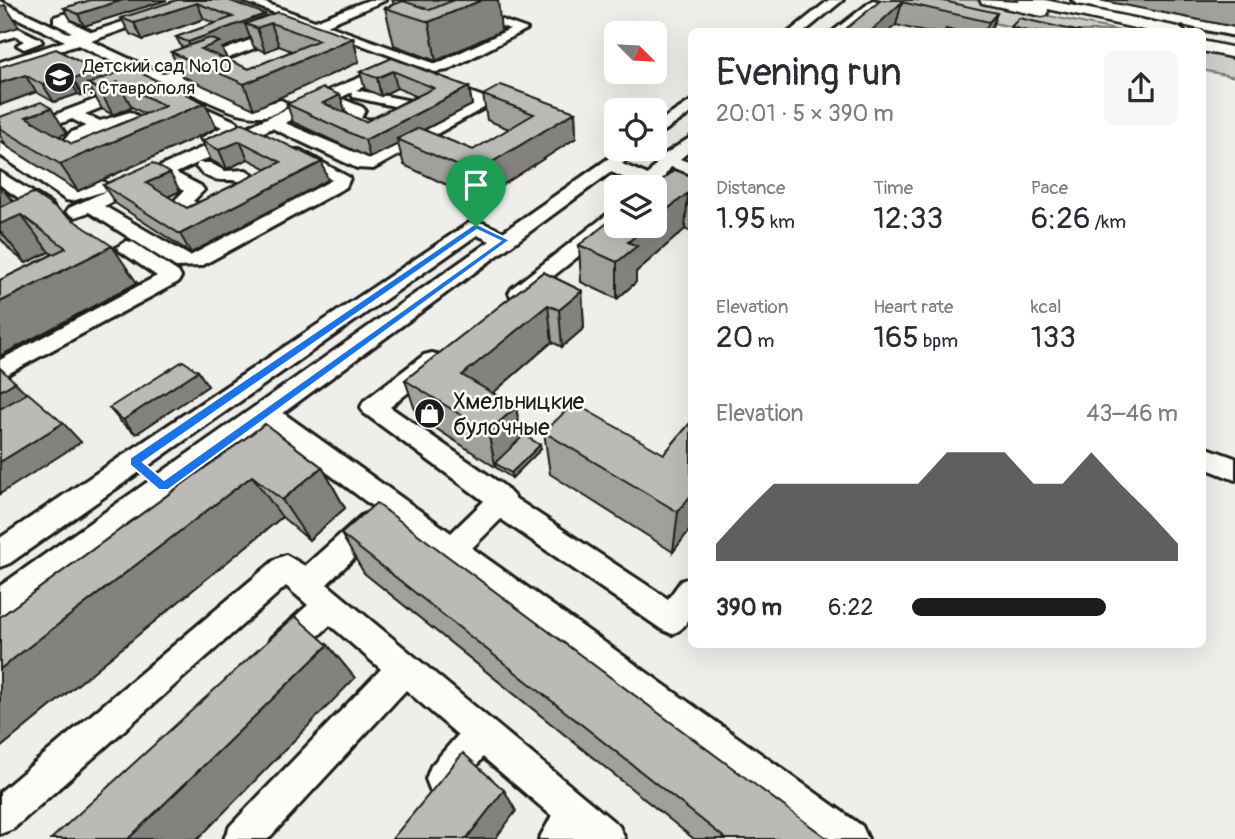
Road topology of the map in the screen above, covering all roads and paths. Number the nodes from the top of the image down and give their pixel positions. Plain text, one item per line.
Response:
1 (121, 0) edge
2 (172, 0) edge
3 (201, 0) edge
4 (246, 0) edge
5 (353, 0) edge
6 (380, 0) edge
7 (433, 0) edge
8 (837, 0) edge
9 (987, 0) edge
10 (1024, 0) edge
11 (1082, 0) edge
12 (0, 5) edge
13 (916, 13) edge
14 (300, 20) junction
15 (315, 25) junction
16 (800, 28) edge
17 (843, 28) edge
18 (1116, 28) edge
19 (1159, 28) edge
20 (1235, 33) edge
21 (80, 35) junction
22 (0, 37) edge
23 (1206, 38) edge
24 (397, 40) edge
25 (1235, 43) edge
26 (1206, 47) edge
27 (347, 52) edge
28 (0, 53) edge
29 (1235, 53) edge
30 (373, 55) junction
31 (0, 64) edge
32 (159, 80) junction
33 (358, 93) dead end
34 (326, 97) junction
35 (377, 101) junction
36 (688, 108) edge
37 (357, 110) junction
38 (73, 113) junction
39 (271, 122) junction
40 (667, 124) edge
41 (98, 127) junction
42 (251, 131) junction
43 (6, 141) edge
44 (688, 144) edge
45 (667, 160) joint
46 (615, 161) edge
47 (666, 161) edge
48 (609, 165) junction
49 (204, 167) dead end
50 (688, 168) edge
51 (162, 172) junction
52 (631, 175) edge
53 (656, 175) edge
54 (0, 177) edge
55 (667, 190) edge
56 (688, 198) edge
57 (83, 208) junction
58 (604, 226) edge
59 (0, 232) edge
60 (506, 240) junction
61 (0, 241) edge
62 (500, 308) edge
63 (447, 349) edge
64 (0, 370) edge
65 (265, 413) junction
66 (1206, 458) edge
67 (134, 462) junction
68 (1235, 470) edge
69 (163, 487) junction
70 (501, 489) junction
71 (393, 505) junction
72 (453, 550) junction
73 (0, 554) edge
74 (318, 595) junction
75 (688, 595) edge
76 (0, 603) edge
77 (405, 667) junction
78 (260, 670) edge
79 (481, 733) junction
80 (420, 808) edge
81 (0, 816) edge
82 (567, 826) edge
83 (243, 839) edge
84 (606, 839) edge
85 (849, 839) edge

1 - 21 street
2 - 21 street
3 - 21 street
4 - 14 street
5 - 14 street
6 - 15 street
7 - 30 street
8 - 16 street
9 - 18 main road
10 - 19 main road
11 - 20 street
12 - 21 street
13 - 17 street
14 - 15 street
15 - 30 street
21 - 31 street
21 - 32 street
22 - 28 street
23 - 25 main road
24 - 30 street
26 - 29 main road
27 - 32 street
30 - 32 street
32 - 38 street
32 - 43 street
33 - 35 street
34 - 37 street
34 - 39 street
34 - 39 street
35 - 37 street
35 - 37 street
36 - 40 street
38 - 41 street
38 - 43 street
39 - 42 street
41 - 41 street
42 - 51 street
42 - 57 street
44 - 45 street
45 - 50 street
46 - 48 street
47 - 53 street
48 - 52 street
48 - 60 street
49 - 51 street
51 - 57 street
54 - 59 street
55 - 56 street
57 - 61 street
57 - 64 street
58 - 62 street
60 - 65 street
60 - 67 street
63 - 70 street
65 - 69 street
65 - 71 street
66 - 68 street
67 - 69 street
67 - 73 street
69 - 76 street
70 - 72 street
70 - 75 street
71 - 72 street
71 - 74 street
72 - 85 street
74 - 77 street
74 - 78 street
74 - 81 street
77 - 79 street
77 - 83 street
79 - 80 street
79 - 82 street
82 - 84 street

